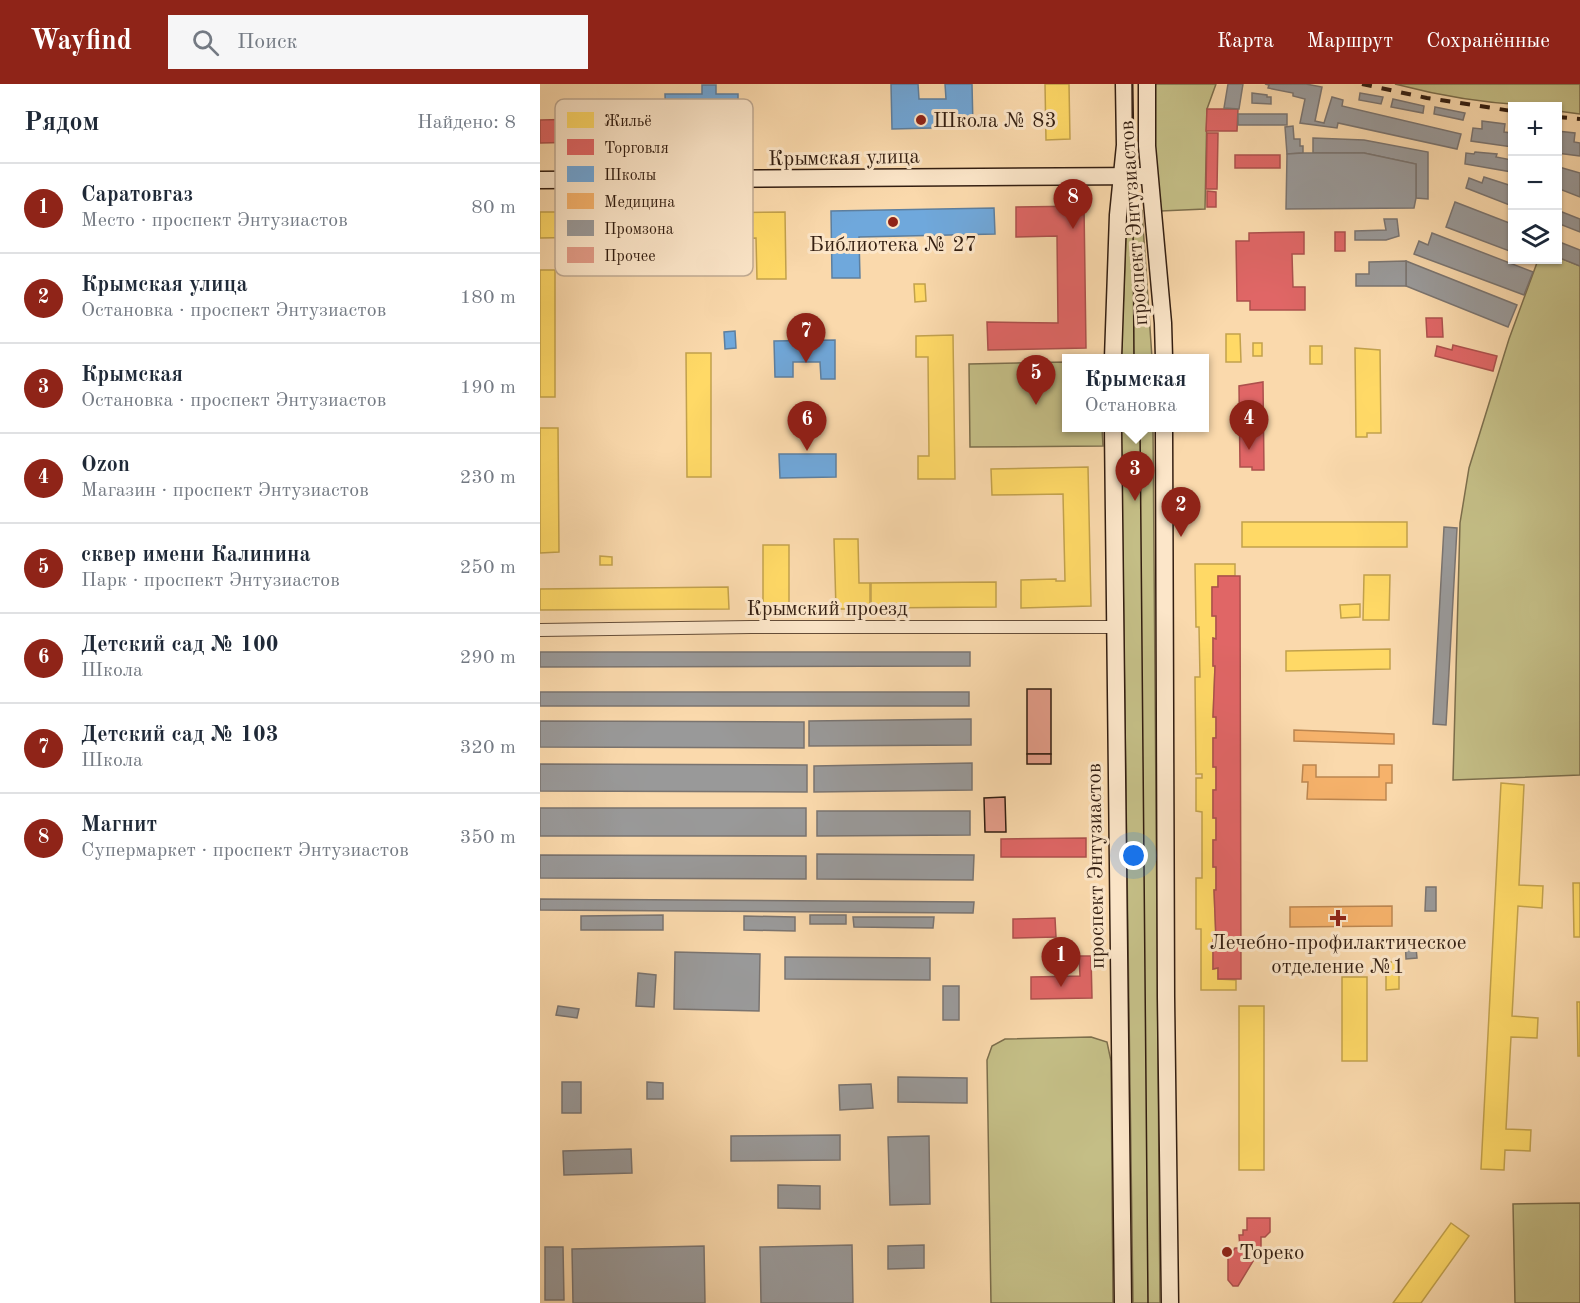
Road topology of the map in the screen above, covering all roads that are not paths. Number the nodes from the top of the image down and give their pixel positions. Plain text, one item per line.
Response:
1 (1124, 84) edge
2 (1147, 84) edge
3 (1123, 176) junction
4 (1149, 176) junction
5 (753, 179) edge
6 (540, 180) edge
7 (555, 180) edge
8 (1113, 354) edge
9 (1164, 354) edge
10 (1113, 432) edge
11 (1164, 432) edge
12 (1115, 627) junction
13 (540, 630) edge
14 (1123, 1303) edge
15 (1170, 1303) edge

1 - 3 main road, проспект Энтузиастов
2 - 4 main road, проспект Энтузиастов
3 - 4 main road, Крымская улица
3 - 5 main road, Крымская улица
3 - 8 main road, проспект Энтузиастов
4 - 9 main road, проспект Энтузиастов
6 - 7 main road, Крымская улица
10 - 12 main road, проспект Энтузиастов
11 - 15 main road
12 - 13 street, Крымский проезд
12 - 14 main road, проспект Энтузиастов

